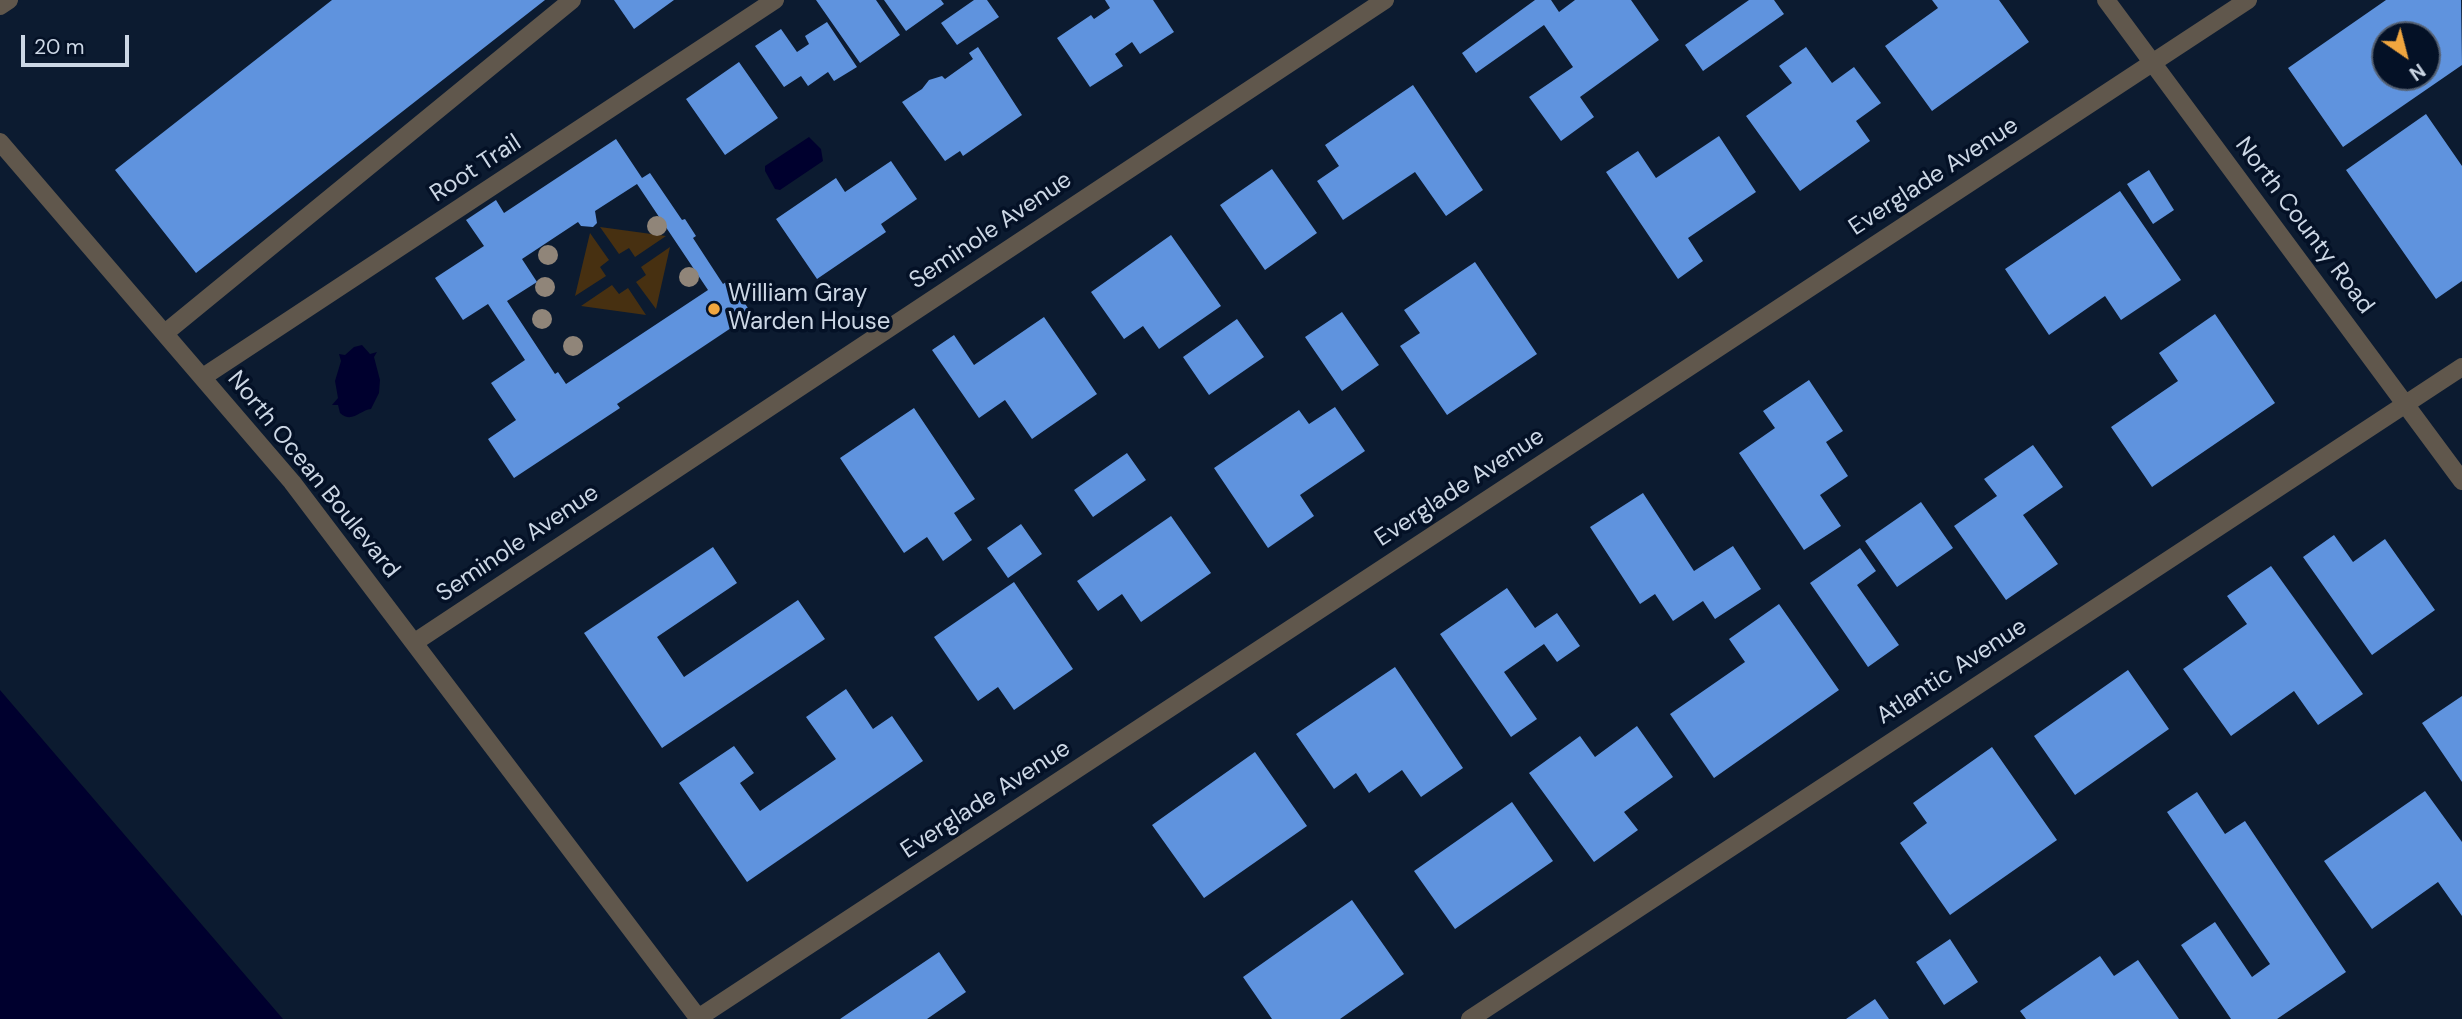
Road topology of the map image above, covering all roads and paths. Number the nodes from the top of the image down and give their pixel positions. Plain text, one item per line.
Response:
1 (9, 0) edge
2 (572, 0) edge
3 (775, 0) edge
4 (1385, 0) edge
5 (2106, 0) edge
6 (2248, 0) edge
7 (0, 6) edge
8 (2152, 63) junction
9 (0, 142) edge
10 (165, 333) junction
11 (2462, 367) edge
12 (203, 377) junction
13 (2405, 404) junction
14 (2462, 481) edge
15 (415, 642) junction
16 (699, 1019) edge
17 (1470, 1019) edge

1 - 7 street
2 - 10 street
3 - 12 street, Root Trail
4 - 15 street, Seminole Avenue
5 - 8 street, North County Road
6 - 8 street, Everglade Avenue
8 - 13 street, North County Road
8 - 16 street, Everglade Avenue
9 - 10 street, North Ocean Boulevard
10 - 12 street, North Ocean Boulevard
11 - 13 street, Atlantic Avenue
12 - 15 street, North Ocean Boulevard
13 - 14 street, North County Road
13 - 17 street, Atlantic Avenue
15 - 16 street, North Ocean Boulevard

